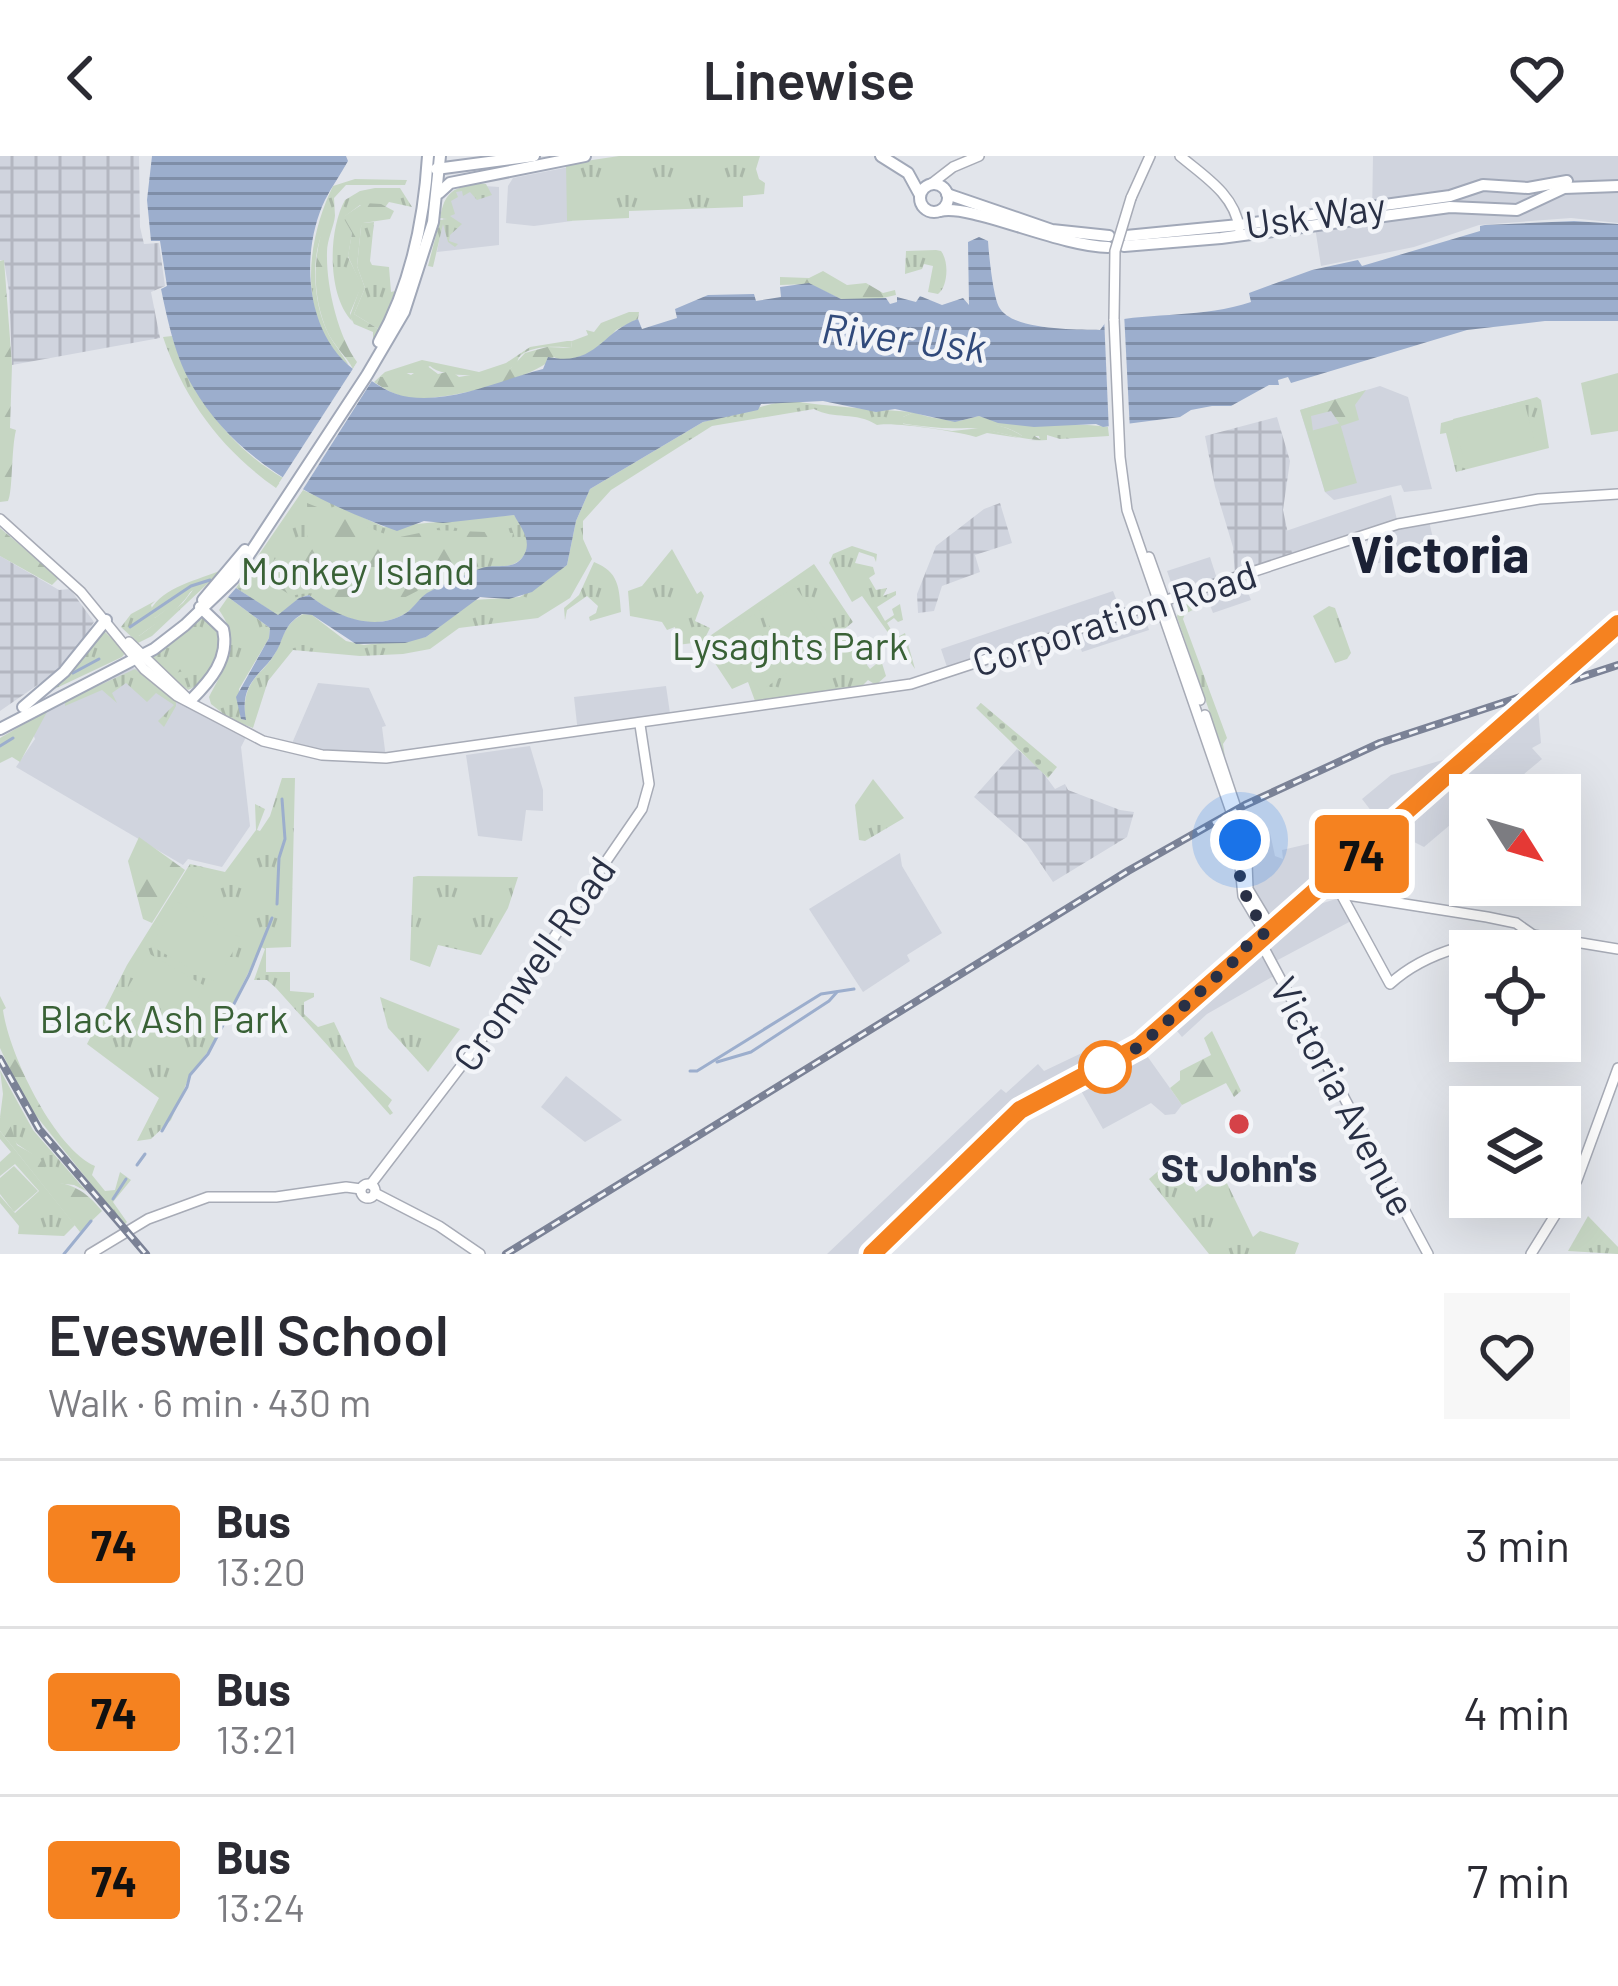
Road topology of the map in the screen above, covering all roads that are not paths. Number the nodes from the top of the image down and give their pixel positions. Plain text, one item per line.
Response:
1 (534, 156) edge
2 (585, 156) edge
3 (885, 156) edge
4 (979, 156) edge
5 (1150, 156) edge
6 (1180, 156) edge
7 (963, 161) junction
8 (437, 164) edge
9 (490, 174) junction
10 (1618, 183) edge
11 (927, 188) junction
12 (1517, 188) junction
13 (946, 192) junction
14 (437, 196) junction
15 (1525, 208) junction
16 (940, 211) junction
17 (1239, 230) junction
18 (1125, 241) dead end
19 (391, 329) junction
20 (1618, 494) edge
21 (0, 520) edge
22 (250, 548) junction
23 (220, 595) junction
24 (1162, 602) junction
25 (200, 607) junction
26 (214, 618) junction
27 (106, 620) junction
28 (1618, 624) edge
29 (137, 655) junction
30 (206, 684) junction
31 (190, 700) junction
32 (23, 707) junction
33 (212, 715) junction
34 (0, 724) edge
35 (640, 724) junction
36 (1328, 883) junction
37 (1341, 894) junction
38 (1526, 930) edge
39 (1266, 934) junction
40 (1581, 943) edge
41 (1618, 950) edge
42 (1449, 951) edge
43 (1618, 1067) edge
44 (369, 1189) junction
45 (90, 1254) edge
46 (480, 1254) edge
47 (872, 1254) edge
48 (1428, 1254) edge
49 (1531, 1254) edge

1 - 8 main road
2 - 9 main road
3 - 11 main road
4 - 7 street
5 - 24 street, bridge
6 - 17 street
7 - 11 street
7 - 13 street
8 - 9 main road
8 - 14 main road
8 - 19 main road
9 - 14 main road
10 - 12 main road, Usk Way
10 - 15 main road
11 - 13 main road
11 - 16 main road
12 - 15 main road
12 - 17 main road, Usk Way
13 - 16 main road
13 - 16 main road
14 - 19 main road
15 - 17 main road, Usk Way
17 - 18 main road, Usk Way
19 - 22 main road
20 - 24 street, Corporation Road
21 - 27 street, Corporation Road
22 - 23 main road
22 - 25 main road
23 - 25 main road
23 - 26 main road
24 - 35 street, Corporation Road
24 - 39 street
24 - 39 street
25 - 26 main road
25 - 29 main road
25 - 29 main road
26 - 30 main road
27 - 29 street, Corporation Road
27 - 32 main road
28 - 36 street
29 - 31 street, Corporation Road
29 - 32 main road
29 - 34 main road
30 - 31 main road
30 - 33 street
31 - 33 street, Corporation Road
32 - 34 main road
33 - 35 street, Corporation Road
35 - 44 street, Cromwell Road
36 - 37 street
36 - 39 street
37 - 38 street
37 - 42 street
39 - 47 street
39 - 48 street, Victoria Avenue
40 - 41 street
43 - 49 street
44 - 45 street
44 - 46 street

